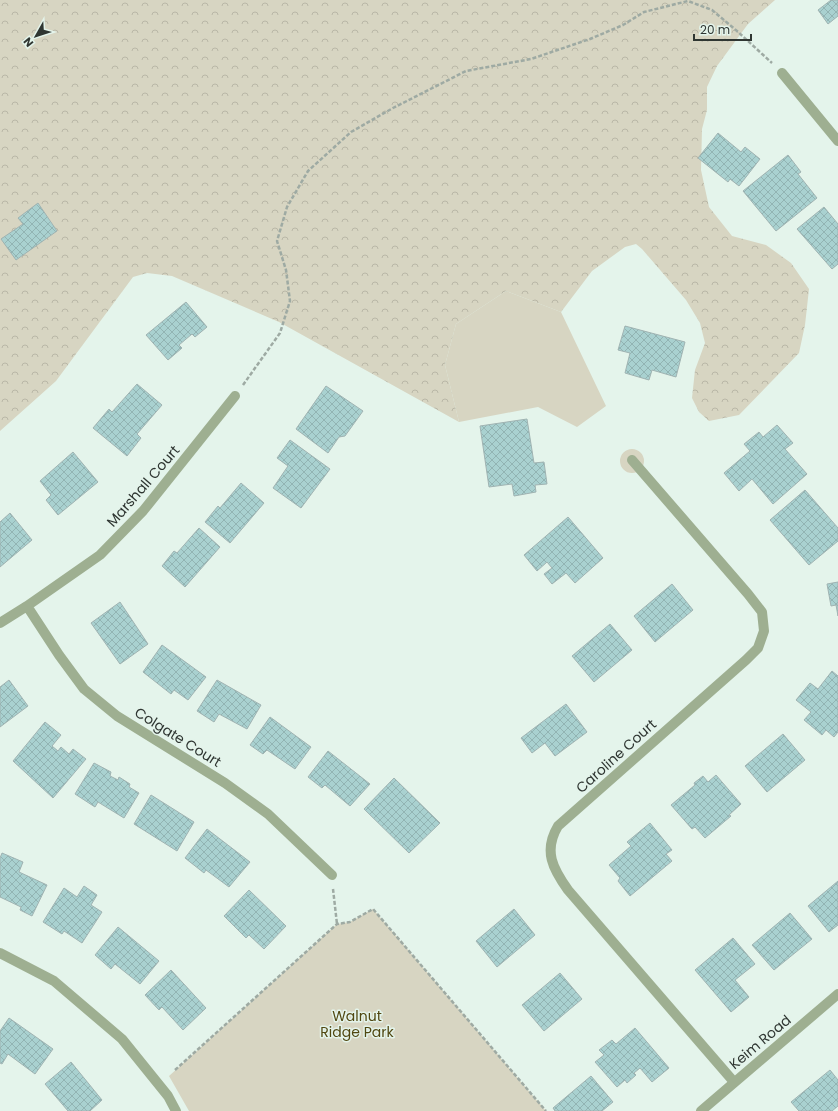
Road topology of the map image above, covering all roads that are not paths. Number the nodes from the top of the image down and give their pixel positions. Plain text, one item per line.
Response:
1 (782, 73) road end
2 (838, 140) edge
3 (236, 396) road end
4 (632, 460) dead end
5 (27, 606) junction
6 (0, 623) edge
7 (332, 875) road end
8 (0, 953) edge
9 (838, 994) edge
10 (734, 1082) junction
11 (176, 1111) edge
12 (701, 1111) edge

1 - 2 street
3 - 5 street, Marshall Court
4 - 10 street, Caroline Court
5 - 6 street, Marshall Court
5 - 7 street, Colgate Court
8 - 11 street
9 - 10 street, Keim Road
10 - 12 street, Keim Road

